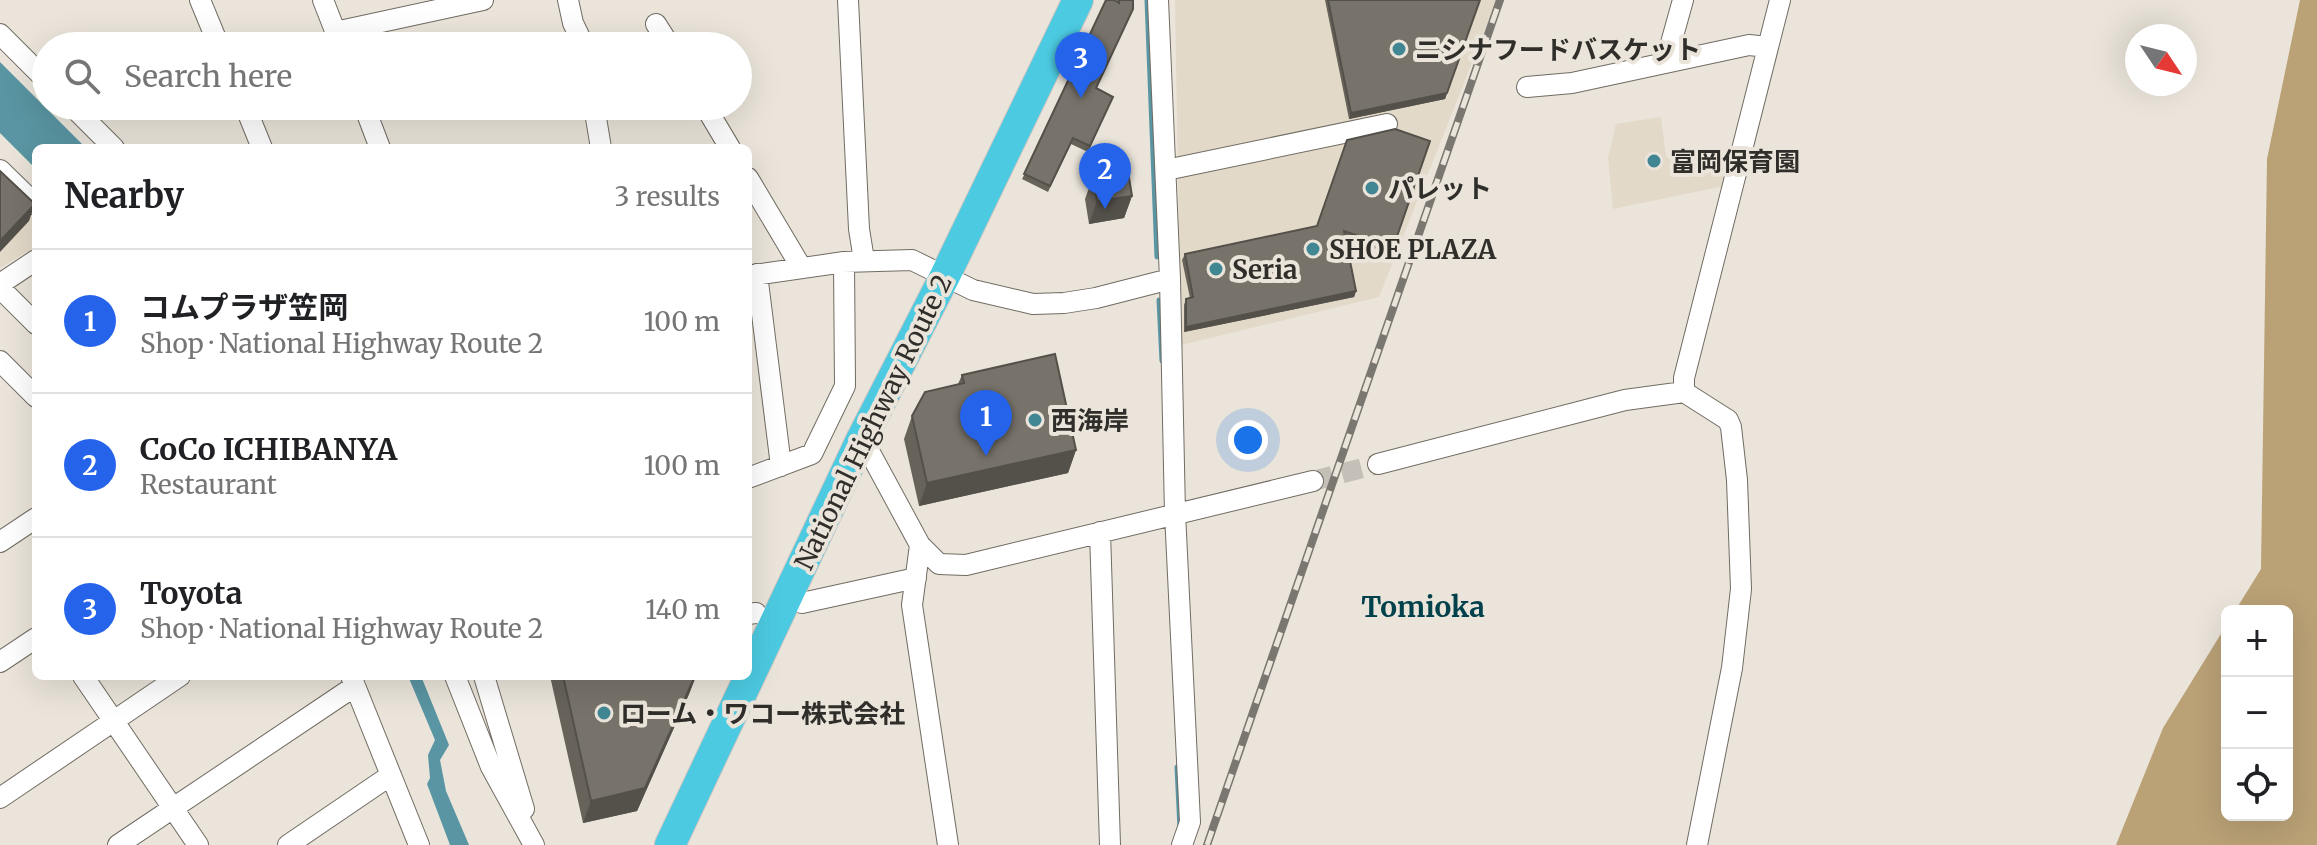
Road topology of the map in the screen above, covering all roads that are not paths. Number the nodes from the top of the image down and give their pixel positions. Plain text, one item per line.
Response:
1 (200, 0) edge
2 (323, 0) edge
3 (483, 0) edge
4 (568, 0) edge
5 (848, 0) edge
6 (1078, 0) edge
7 (1158, 0) edge
8 (1683, 0) edge
9 (1780, 0) edge
10 (656, 24) dead end
11 (213, 32) edge
12 (335, 32) edge
13 (364, 32) edge
14 (577, 32) edge
15 (661, 32) edge
16 (0, 34) edge
17 (1768, 47) junction
18 (1666, 61) junction
19 (32, 66) edge
20 (1527, 87) dead end
21 (86, 120) edge
22 (251, 120) edge
23 (369, 120) edge
24 (596, 120) edge
25 (713, 120) edge
26 (1387, 124) dead end
27 (110, 144) edge
28 (260, 144) edge
29 (378, 144) edge
30 (600, 144) edge
31 (728, 144) edge
32 (0, 170) edge
33 (1166, 170) junction
34 (752, 185) edge
35 (32, 201) edge
36 (854, 261) junction
37 (32, 263) edge
38 (801, 267) junction
39 (752, 275) edge
40 (945, 276) junction
41 (1170, 279) junction
42 (0, 286) edge
43 (32, 320) edge
44 (0, 361) edge
45 (1684, 392) junction
46 (32, 393) edge
47 (862, 438) junction
48 (1378, 464) tunnel mouth
49 (781, 466) junction
50 (752, 477) edge
51 (1313, 481) tunnel mouth
52 (1169, 514) junction
53 (32, 521) edge
54 (1100, 532) junction
55 (0, 542) edge
56 (920, 545) junction
57 (916, 578) junction
58 (802, 603) dead end
59 (32, 641) edge
60 (0, 662) edge
61 (752, 671) edge
62 (86, 680) edge
63 (174, 680) edge
64 (457, 680) edge
65 (485, 680) edge
66 (748, 680) edge
67 (353, 681) edge
68 (113, 721) junction
69 (391, 775) junction
70 (0, 798) edge
71 (173, 808) junction
72 (534, 844) edge
73 (118, 845) edge
74 (198, 845) edge
75 (288, 845) edge
76 (419, 845) edge
77 (670, 845) edge
78 (948, 845) edge
79 (1110, 845) edge
80 (1182, 845) edge
81 (1697, 845) edge

1 - 11 street
2 - 12 street
3 - 13 street
4 - 14 street
5 - 36 street
6 - 40 highway, National Highway Route 2
7 - 33 street
8 - 18 street
9 - 17 street
10 - 15 street
16 - 19 street
17 - 18 street
17 - 45 street
18 - 20 street
21 - 27 street
22 - 28 street
23 - 29 street
24 - 30 street
25 - 31 street
26 - 33 street
32 - 35 street
33 - 41 street
34 - 38 street
36 - 38 street
36 - 40 street
36 - 49 street
37 - 42 street
38 - 39 street
39 - 49 street
40 - 41 street
40 - 47 highway, National Highway Route 2
41 - 52 street
42 - 43 street
44 - 46 street
45 - 48 street
45 - 81 street
47 - 56 street
47 - 61 highway, National Highway Route 2
49 - 50 street
51 - 52 street
52 - 54 street
52 - 80 street
53 - 55 street
54 - 56 street
54 - 79 street
56 - 57 street
57 - 58 street
57 - 78 street
59 - 60 street
62 - 68 street
63 - 68 street
64 - 72 street
65 - 72 street
66 - 77 highway, National Highway Route 2
67 - 69 street
67 - 71 street
68 - 70 street
68 - 71 street
69 - 75 street
69 - 76 street
71 - 73 street
71 - 74 street

